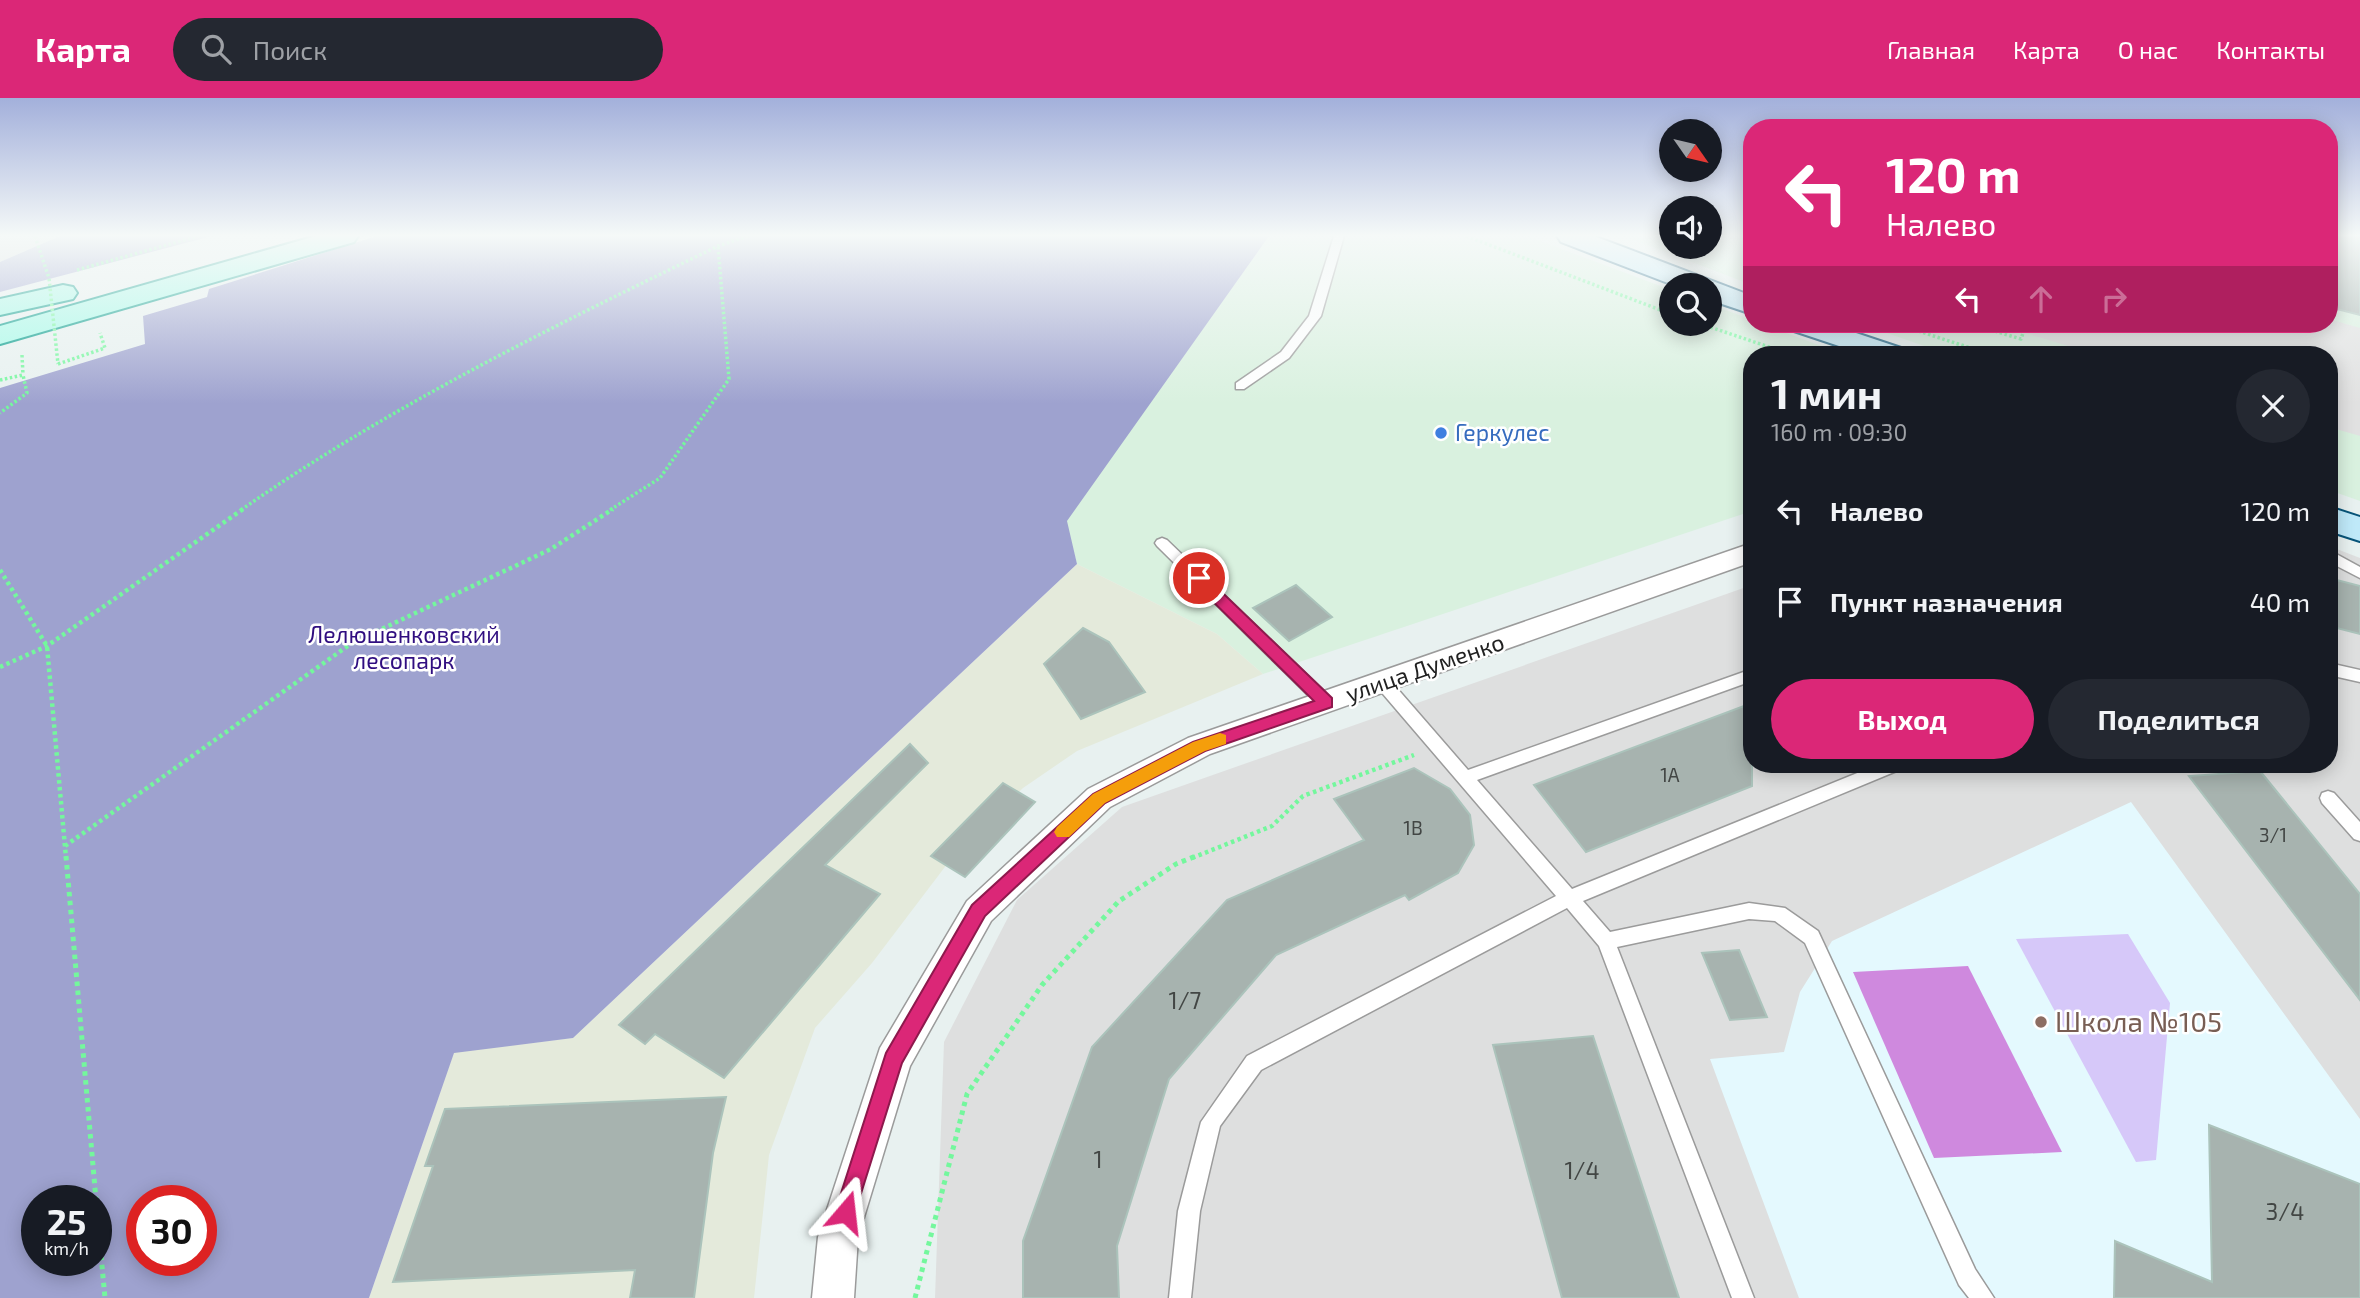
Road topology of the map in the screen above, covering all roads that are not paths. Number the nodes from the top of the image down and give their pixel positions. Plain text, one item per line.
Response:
1 (58, 292) edge
2 (150, 292) edge
3 (1322, 292) edge
4 (1722, 295) edge
5 (1743, 303) edge
6 (0, 307) edge
7 (1828, 333) edge
8 (0, 335) edge
9 (1867, 346) edge
10 (1240, 386) dead end
11 (2338, 521) edge
12 (2360, 530) edge
13 (1162, 543) dead end
14 (1743, 555) edge
15 (2338, 560) edge
16 (2360, 573) edge
17 (2338, 671) edge
18 (2360, 676) edge
19 (1743, 678) edge
20 (1383, 683) junction
21 (1326, 703) junction
22 (1874, 773) edge
23 (1464, 778) junction
24 (2328, 798) dead end
25 (2360, 834) edge
26 (1568, 899) junction
27 (1606, 941) junction
28 (832, 1298) edge
29 (1180, 1298) edge
30 (1743, 1298) edge
31 (1983, 1298) edge

1 - 6 main road
2 - 8 main road
3 - 10 lane
4 - 5 street
7 - 9 street
11 - 12 street
13 - 21 lane
14 - 20 street, улица Думенко
15 - 16 lane
17 - 18 lane
19 - 23 lane
20 - 21 street, улица Думенко
20 - 23 lane
21 - 28 street, улица Думенко
22 - 26 lane
23 - 26 lane
24 - 25 lane
26 - 27 lane
26 - 29 lane
27 - 30 lane
27 - 31 lane

